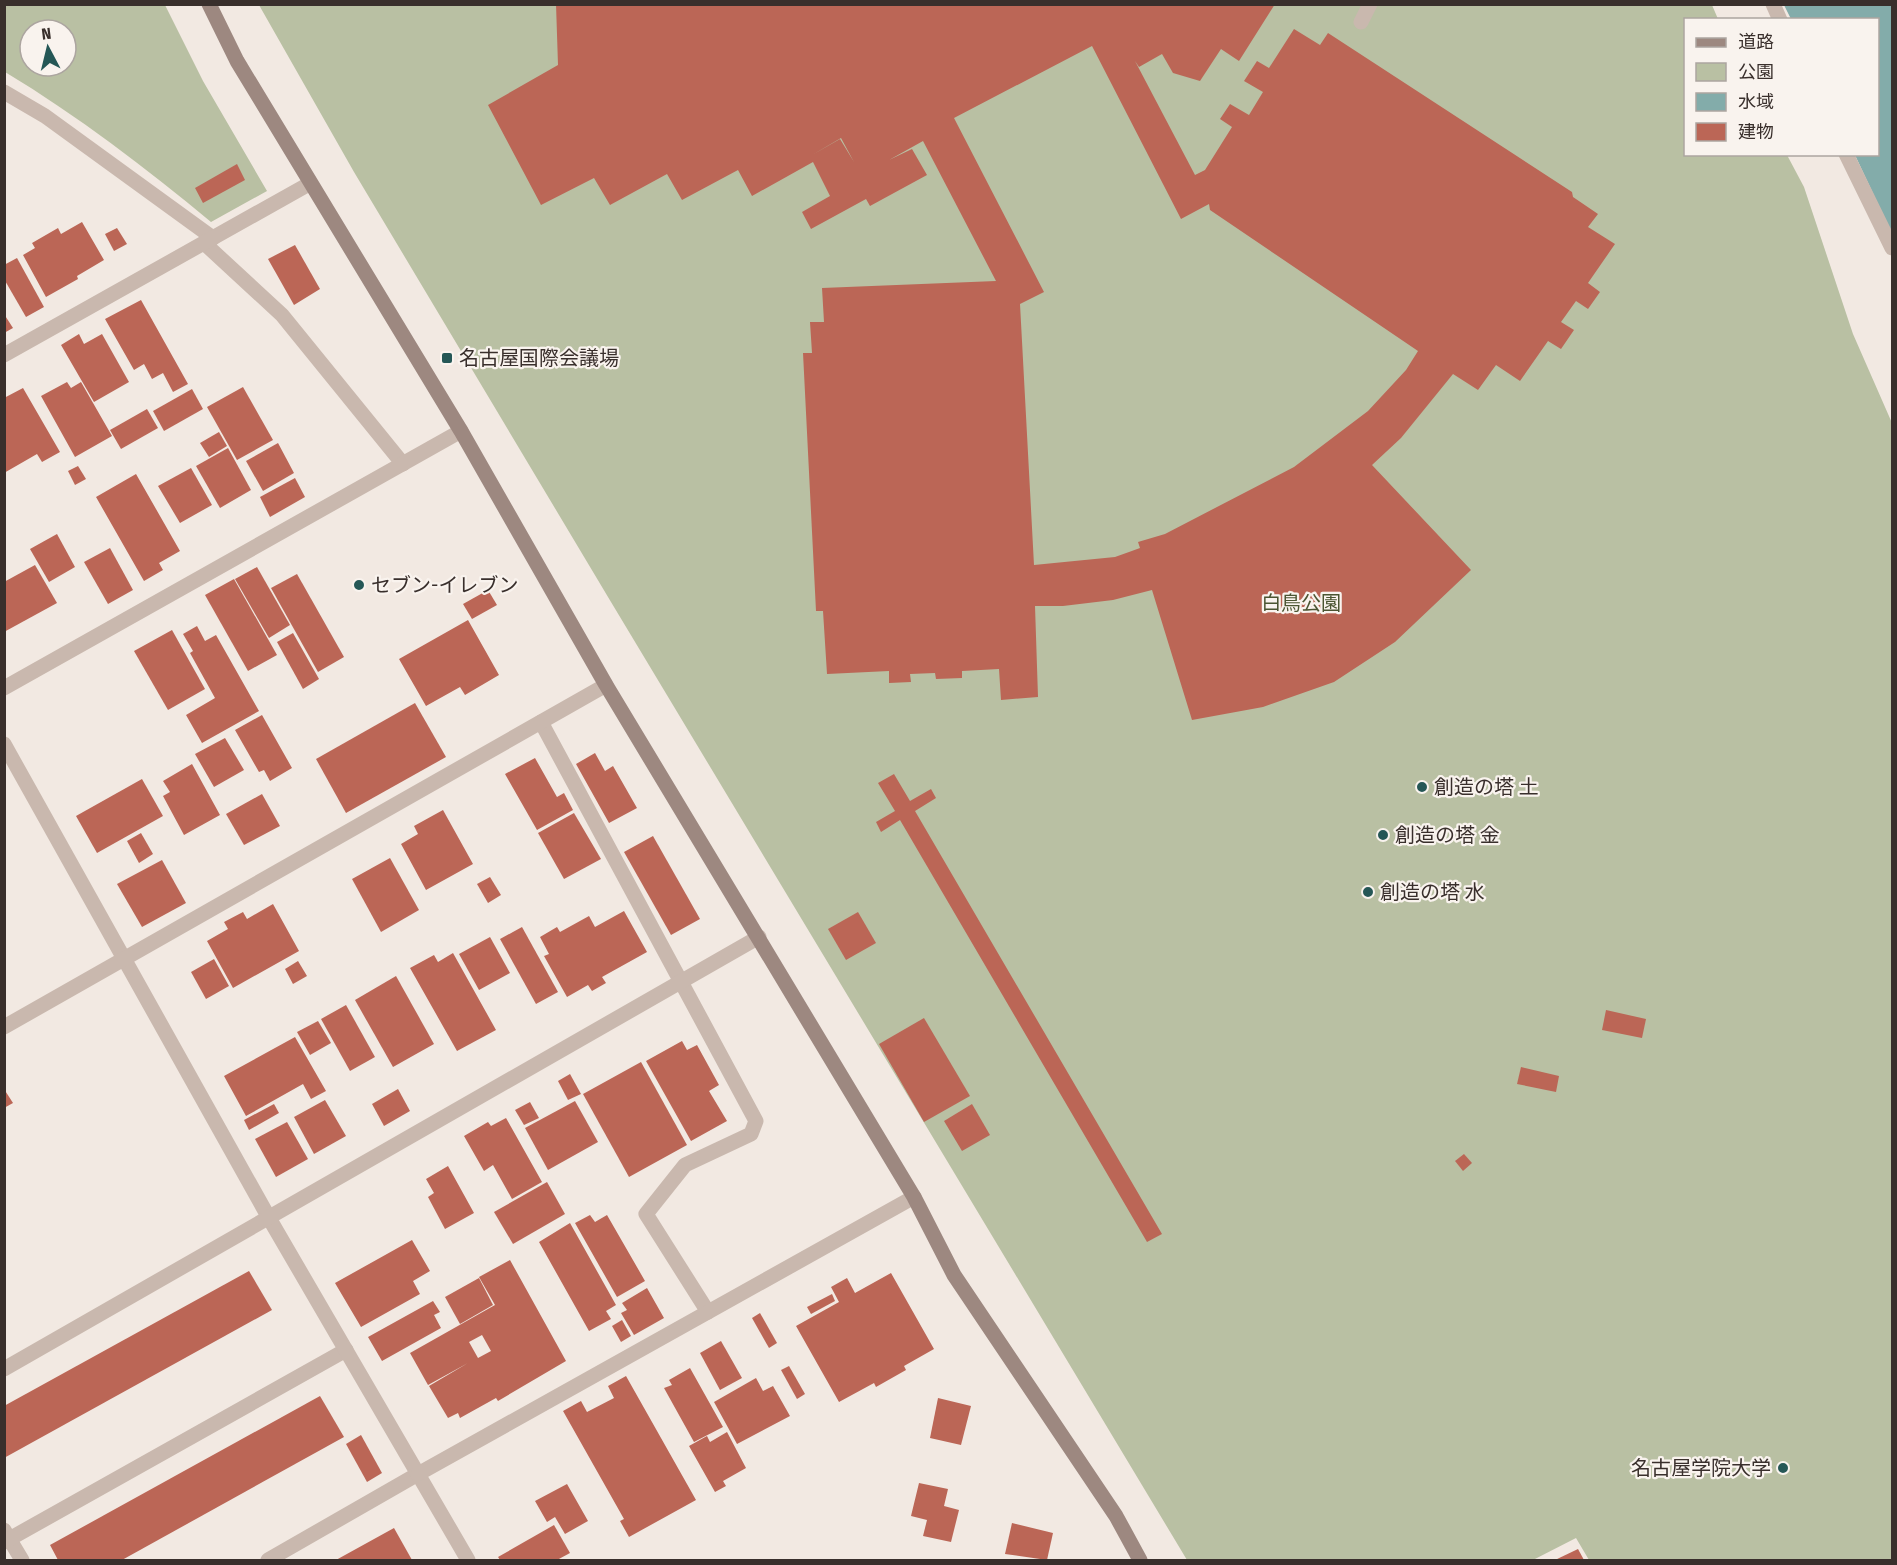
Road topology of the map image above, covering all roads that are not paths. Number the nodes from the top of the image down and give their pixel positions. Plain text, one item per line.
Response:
1 (209, 4) edge
2 (1370, 4) edge
3 (1773, 4) edge
4 (1779, 18) edge
5 (1361, 22) dead end
6 (4, 92) edge
7 (1847, 156) edge
8 (309, 184) junction
9 (208, 241) junction
10 (1893, 248) edge
11 (4, 355) edge
12 (461, 431) junction
13 (403, 464) junction
14 (606, 685) junction
15 (4, 688) edge
16 (541, 722) junction
17 (4, 744) edge
18 (759, 937) junction
19 (124, 959) junction
20 (681, 982) junction
21 (4, 1027) edge
22 (914, 1197) junction
23 (269, 1218) junction
24 (708, 1312) junction
25 (346, 1350) junction
26 (4, 1369) edge
27 (418, 1474) junction
28 (6, 1537) edge
29 (22, 1560) edge
30 (268, 1560) edge
31 (468, 1560) edge
32 (1140, 1560) edge

1 - 8 street
2 - 5 street
3 - 4 street
6 - 9 street
7 - 10 street
8 - 9 street
8 - 12 street
9 - 11 street
9 - 13 street
12 - 13 street
12 - 14 street
13 - 15 street
14 - 16 street
14 - 18 street
16 - 19 street
16 - 20 street
17 - 19 street
18 - 20 street
18 - 22 street
19 - 21 street
19 - 23 street
20 - 23 street
20 - 24 street
22 - 24 street
22 - 32 street
23 - 25 street
23 - 26 street
24 - 27 street
25 - 27 street
25 - 28 street
27 - 30 street
27 - 31 street
28 - 29 street

